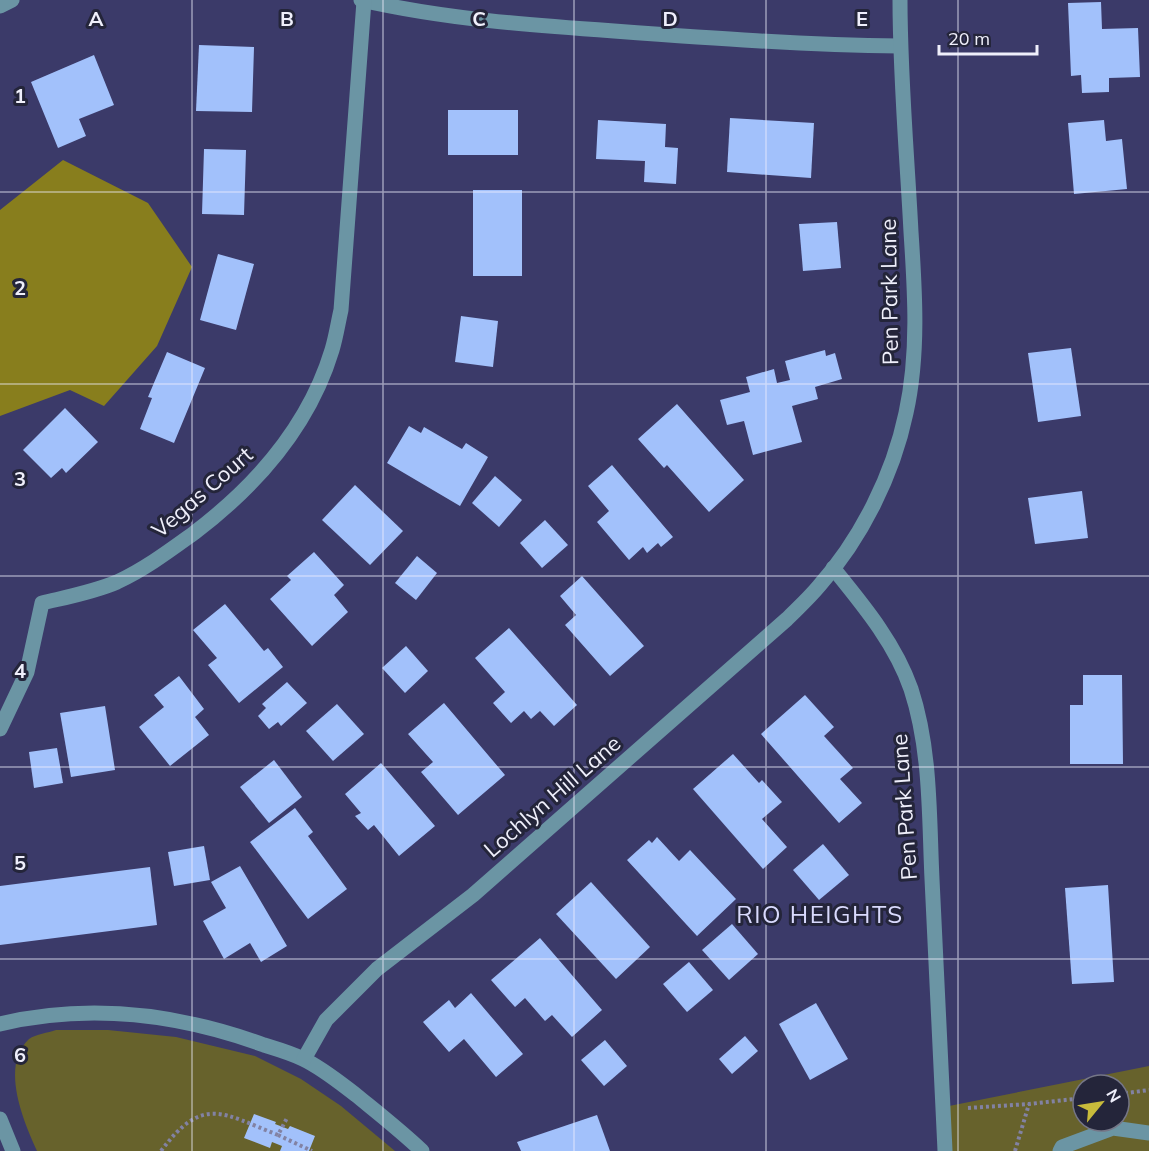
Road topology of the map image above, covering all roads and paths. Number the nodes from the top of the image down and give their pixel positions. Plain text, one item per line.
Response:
1 (12, 0) edge
2 (362, 0) edge
3 (900, 0) edge
4 (0, 6) edge
5 (900, 46) junction
6 (833, 568) junction
7 (0, 729) edge
8 (0, 1024) edge
9 (304, 1059) junction
10 (1149, 1090) edge
11 (1131, 1092) edge
12 (1071, 1099) edge
13 (1029, 1104) junction
14 (943, 1109) junction
15 (287, 1118) dead end
16 (0, 1119) edge
17 (1149, 1133) edge
18 (278, 1135) junction
19 (13, 1151) edge
20 (161, 1151) edge
21 (312, 1151) edge
22 (422, 1151) edge
23 (945, 1151) edge
24 (1015, 1151) edge
25 (1060, 1151) edge

1 - 4 street
2 - 5 street
2 - 7 street, Vegas Court
3 - 5 street, Pen Park Lane
5 - 6 street, Pen Park Lane
6 - 9 street, Lochlyn Hill Lane
6 - 14 street, Pen Park Lane
8 - 9 street
9 - 22 street
10 - 11 path
12 - 13 path
13 - 14 path
13 - 24 path
14 - 23 street, Pen Park Lane
15 - 18 path
16 - 19 street
17 - 25 street
18 - 20 path
18 - 21 path

